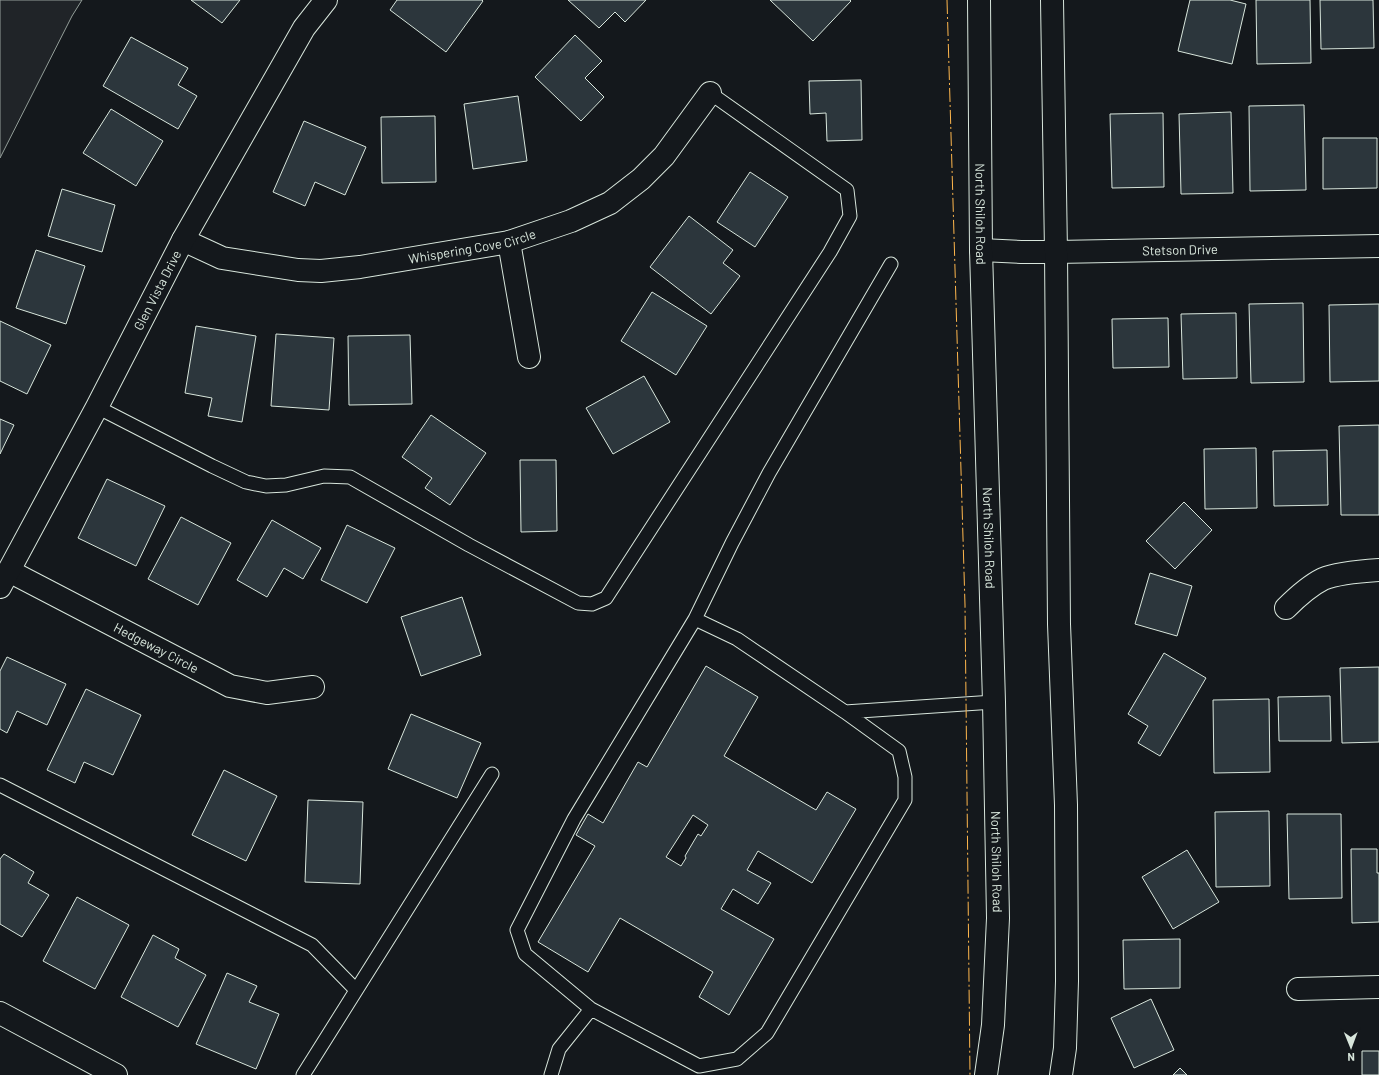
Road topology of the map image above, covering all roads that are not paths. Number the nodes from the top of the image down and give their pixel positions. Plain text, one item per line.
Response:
1 (326, 0) edge
2 (979, 0) edge
3 (1052, 0) edge
4 (710, 93) joint
5 (183, 240) junction
6 (509, 242) junction
7 (1379, 246) edge
8 (981, 250) junction
9 (1056, 252) junction
10 (891, 264) dead end
11 (529, 357) dead end
12 (97, 407) junction
13 (1379, 570) edge
14 (4, 579) edge
15 (1286, 608) dead end
16 (695, 619) junction
17 (313, 687) dead end
18 (994, 702) junction
19 (845, 712) junction
20 (492, 774) dead end
21 (0, 785) edge
22 (1379, 987) edge
23 (1298, 989) dead end
24 (356, 990) junction
25 (591, 1009) junction
26 (0, 1013) edge
27 (116, 1075) edge
28 (303, 1075) edge
29 (551, 1075) edge
30 (986, 1075) edge
31 (1061, 1075) edge

1 - 5 street, Glen Vista Drive
2 - 8 street, North Shiloh Road
3 - 9 street
4 - 6 street, Whispering Cove Circle
4 - 12 lane
5 - 6 street, Whispering Cove Circle
5 - 12 street, Glen Vista Drive
6 - 11 street
7 - 9 street, Stetson Drive
8 - 9 street, Stetson Drive
8 - 18 street, North Shiloh Road
9 - 31 street
10 - 16 lane
12 - 14 street, Glen Vista Drive
13 - 15 street
14 - 17 street, Hedgeway Circle
16 - 19 lane
16 - 25 lane
18 - 19 lane
18 - 30 street, North Shiloh Road
19 - 25 lane
20 - 24 lane
21 - 24 lane
22 - 23 street
24 - 28 lane
25 - 29 lane
26 - 27 street

